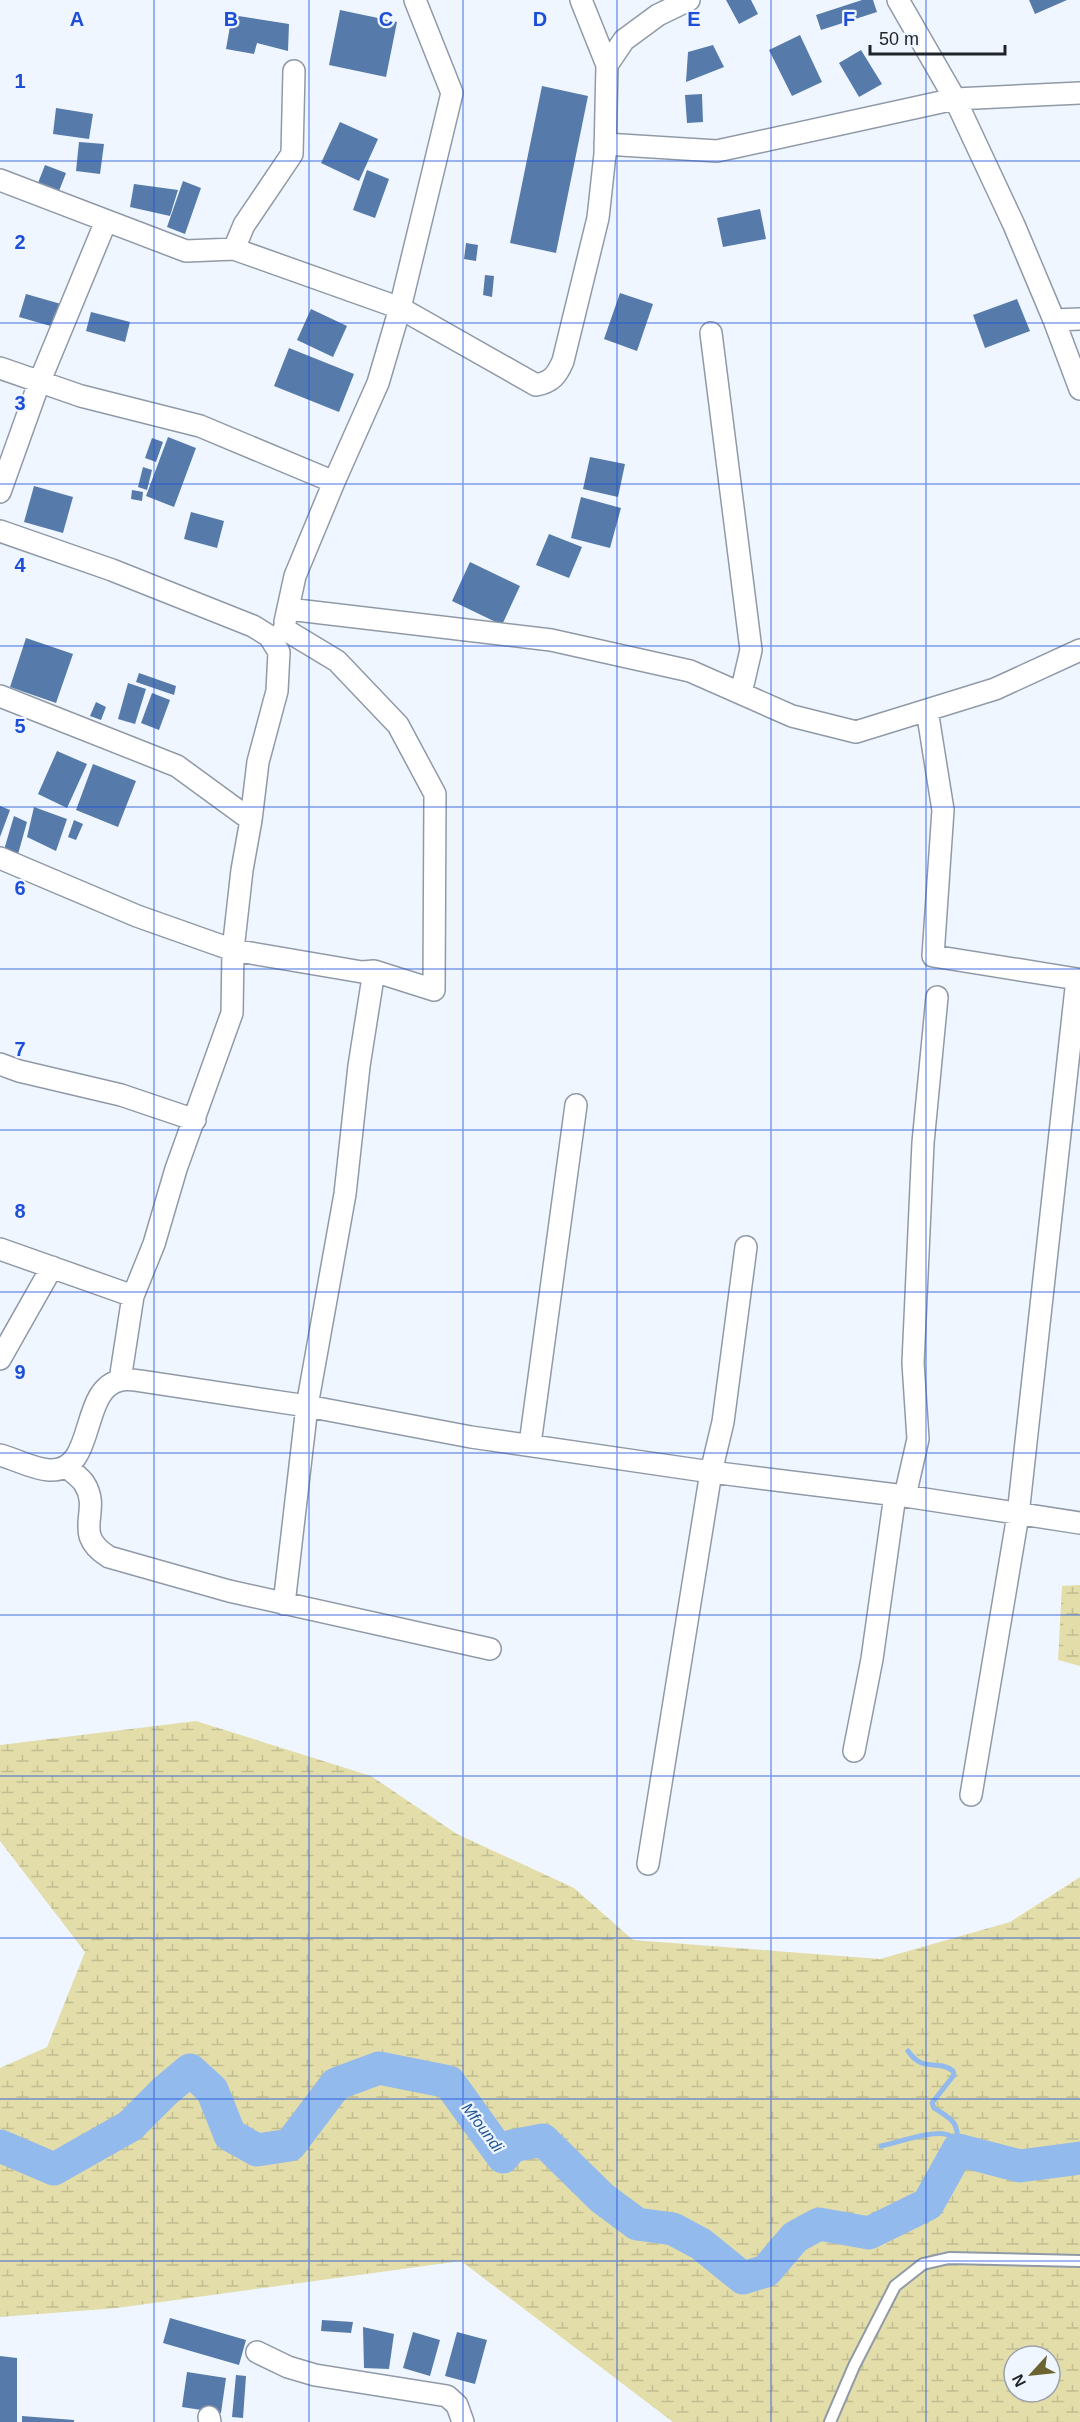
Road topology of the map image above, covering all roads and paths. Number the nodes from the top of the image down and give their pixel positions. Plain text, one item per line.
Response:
1 (415, 0) edge
2 (581, 0) edge
3 (689, 0) edge
4 (898, 0) edge
5 (607, 65) junction
6 (294, 71) dead end
7 (1080, 93) edge
8 (955, 99) junction
9 (605, 144) junction
10 (0, 180) edge
11 (106, 221) junction
12 (234, 249) junction
13 (400, 308) junction
14 (1080, 319) edge
15 (1054, 320) junction
16 (711, 333) dead end
17 (0, 368) edge
18 (39, 383) junction
19 (1080, 389) edge
20 (334, 482) junction
21 (0, 492) edge
22 (0, 531) edge
23 (286, 619) junction
24 (1080, 650) edge
25 (279, 652) junction
26 (741, 693) junction
27 (0, 696) edge
28 (927, 710) junction
29 (251, 820) junction
30 (0, 858) edge
31 (233, 950) junction
32 (374, 971) junction
33 (937, 997) dead end
34 (0, 1064) edge
35 (576, 1105) dead end
36 (195, 1120) junction
37 (746, 1247) dead end
38 (0, 1249) edge
39 (52, 1267) junction
40 (133, 1296) junction
41 (0, 1359) edge
42 (120, 1380) junction
43 (307, 1406) junction
44 (530, 1444) junction
45 (0, 1455) edge
46 (67, 1467) junction
47 (711, 1472) junction
48 (900, 1496) junction
49 (1018, 1515) junction
50 (1080, 1523) edge
51 (284, 1604) junction
52 (490, 1649) dead end
53 (854, 1751) dead end
54 (971, 1795) dead end
55 (648, 1864) dead end
56 (1080, 2261) edge
57 (257, 2352) dead end
58 (463, 2422) edge
59 (830, 2422) edge

1 - 13 street
2 - 5 street
3 - 5 street
4 - 8 street
5 - 9 street
6 - 12 street
7 - 8 street
8 - 9 street
8 - 15 street
9 - 13 street
10 - 11 street
11 - 12 street
11 - 18 street
12 - 13 street
13 - 20 street
14 - 15 street
15 - 19 street
16 - 26 street
17 - 18 street
18 - 20 street
18 - 21 street
20 - 23 street
22 - 25 street
23 - 25 street
23 - 26 street
23 - 32 street
24 - 28 street
25 - 29 street
26 - 28 street
27 - 29 street
28 - 49 street
29 - 31 street
30 - 31 street
31 - 32 street
31 - 36 street
32 - 43 street
33 - 48 street
34 - 36 street
35 - 44 street
36 - 40 street
37 - 47 street
38 - 39 street
39 - 40 street
39 - 41 street
40 - 42 street
42 - 43 street
42 - 46 street
43 - 44 street
43 - 51 street
44 - 47 street
45 - 46 street
46 - 51 street
47 - 48 street
47 - 55 street
48 - 49 street
48 - 53 street
49 - 50 street
49 - 54 street
51 - 52 street
56 - 59 lane
57 - 58 street

